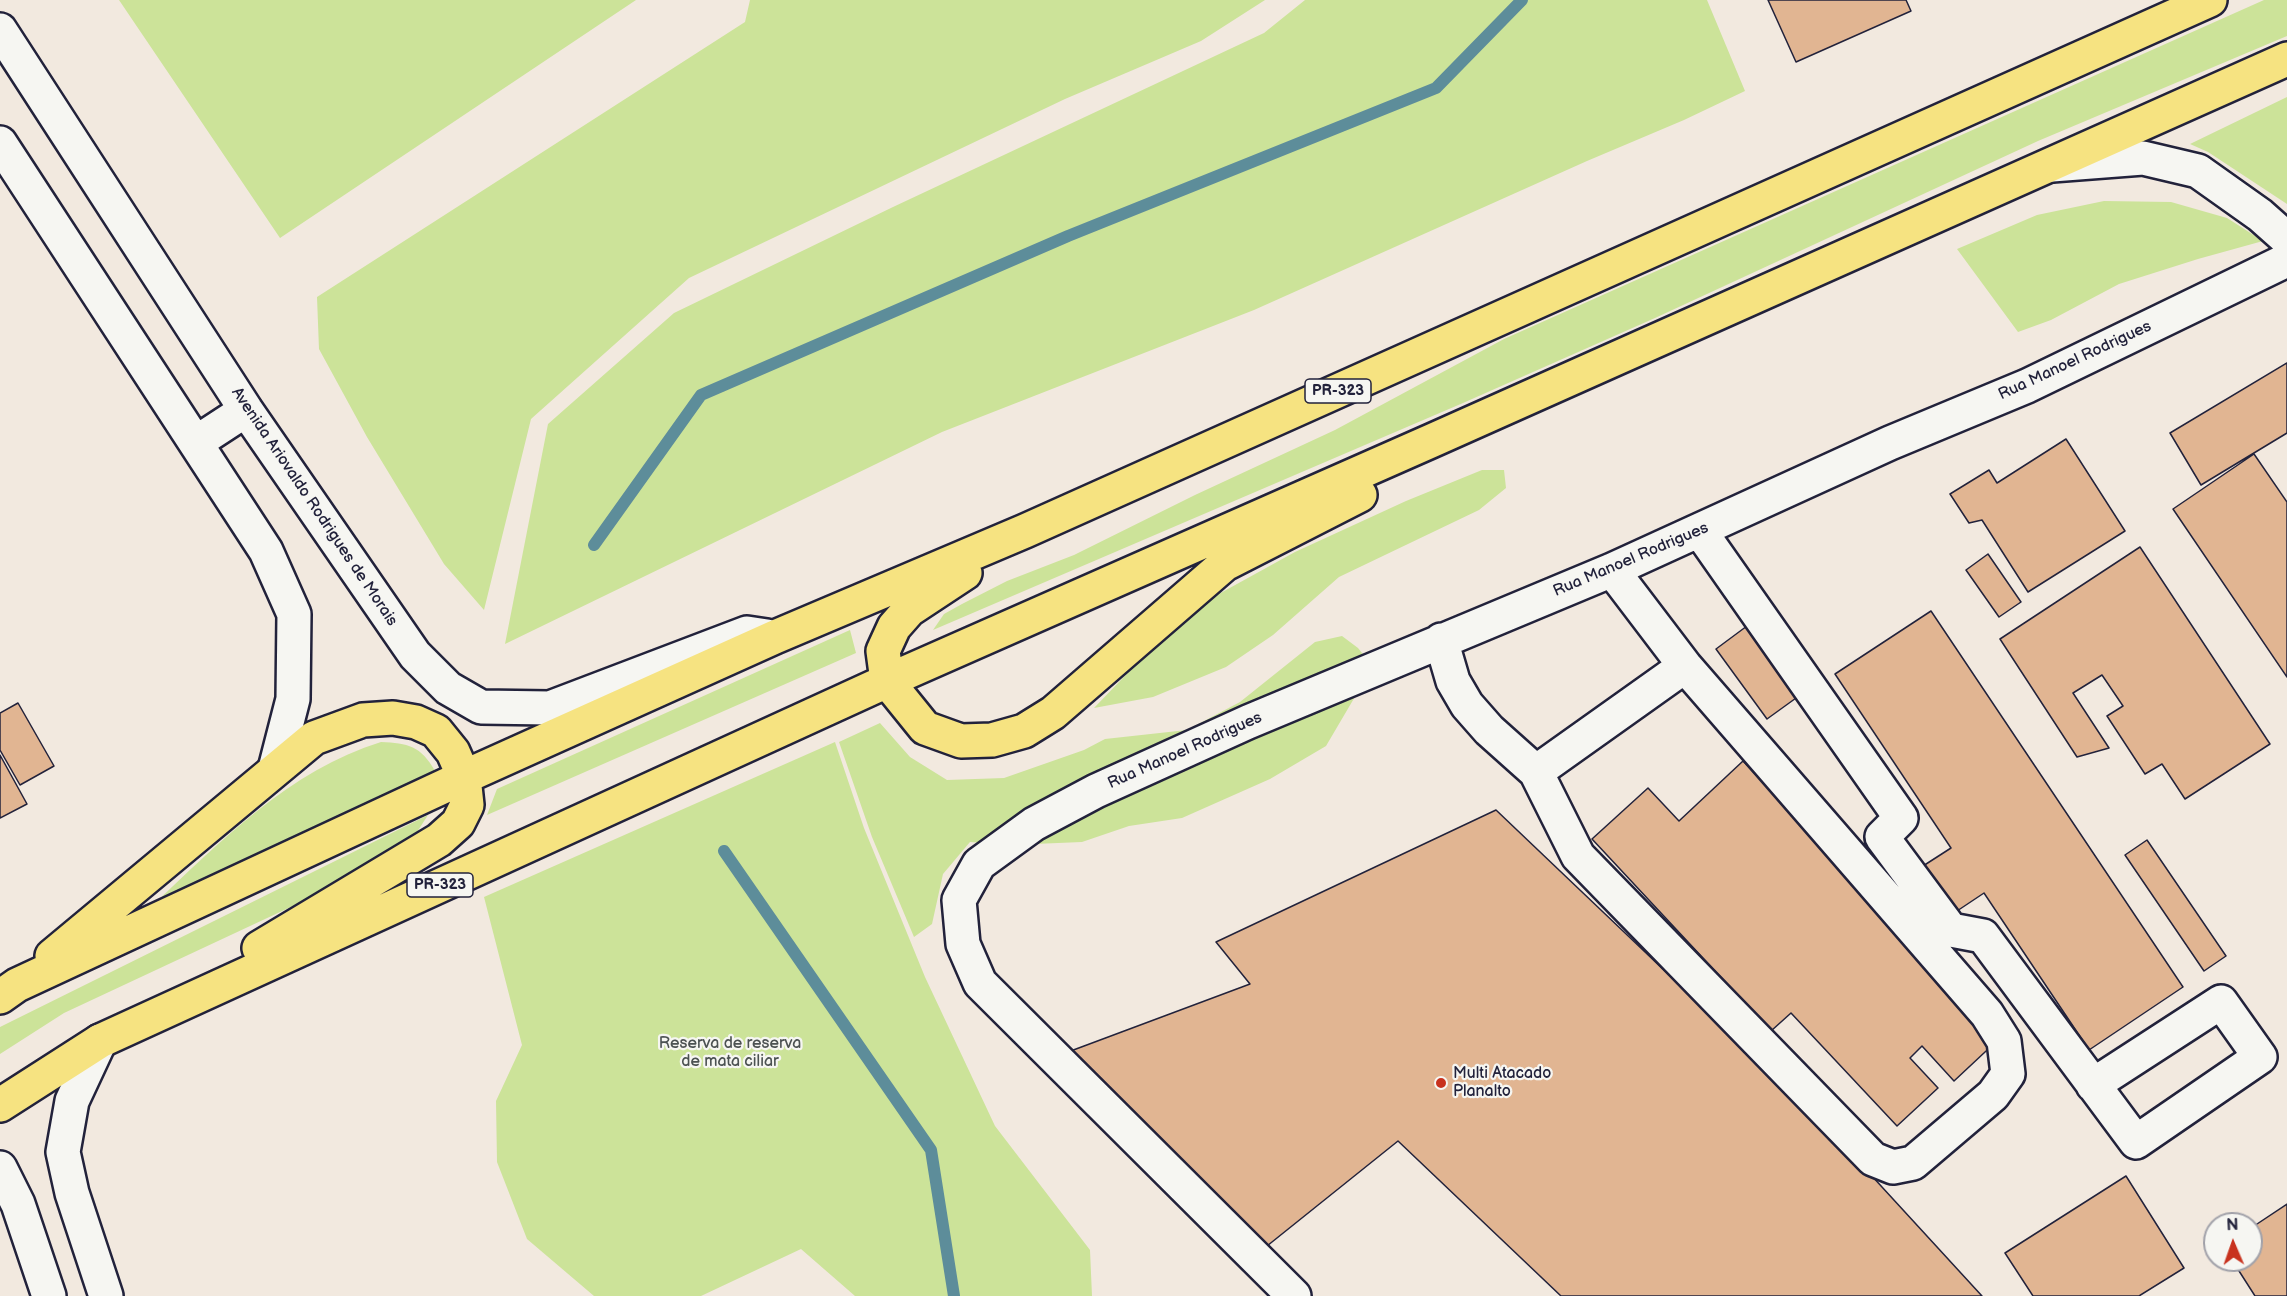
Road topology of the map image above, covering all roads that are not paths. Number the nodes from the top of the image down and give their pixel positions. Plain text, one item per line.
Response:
1 (2210, 0) edge
2 (0, 30) edge
3 (2287, 59) edge
4 (0, 143) edge
5 (2047, 165) junction
6 (2287, 239) edge
7 (2287, 260) edge
8 (246, 410) junction
9 (1431, 441) junction
10 (196, 442) junction
11 (1026, 531) junction
12 (1700, 531) junction
13 (1612, 570) junction
14 (775, 637) junction
15 (1441, 640) junction
16 (1685, 666) junction
17 (887, 681) junction
18 (275, 769) junction
19 (1536, 772) junction
20 (464, 777) junction
21 (9, 991) edge
22 (100, 1041) junction
23 (2092, 1085) junction
24 (0, 1105) edge
25 (0, 1168) edge
26 (49, 1296) edge
27 (106, 1296) edge
28 (1294, 1296) edge

1 - 11 highway, PR-323
2 - 8 street, Avenida Ariovaldo Rodrigues de Morais
3 - 5 highway, PR-323
4 - 10 street
5 - 6 street
5 - 9 highway, PR-323
7 - 12 street, Rua Manoel Rodrigues
8 - 10 street
8 - 14 street, Avenida Ariovaldo Rodrigues de Morais
9 - 17 highway, PR-323
9 - 17 highway
10 - 18 street
11 - 14 highway, PR-323
11 - 17 highway
12 - 13 street, Rua Manoel Rodrigues
12 - 23 street
13 - 15 street, Rua Manoel Rodrigues
13 - 16 street
14 - 20 highway, PR-323
15 - 19 street
15 - 28 street, Rua Manoel Rodrigues
16 - 19 street
16 - 19 street
17 - 22 highway, PR-323
18 - 20 highway
18 - 21 highway
20 - 21 highway, PR-323
20 - 22 highway
22 - 24 highway, PR-323
22 - 27 street
23 - 23 street
25 - 26 street

